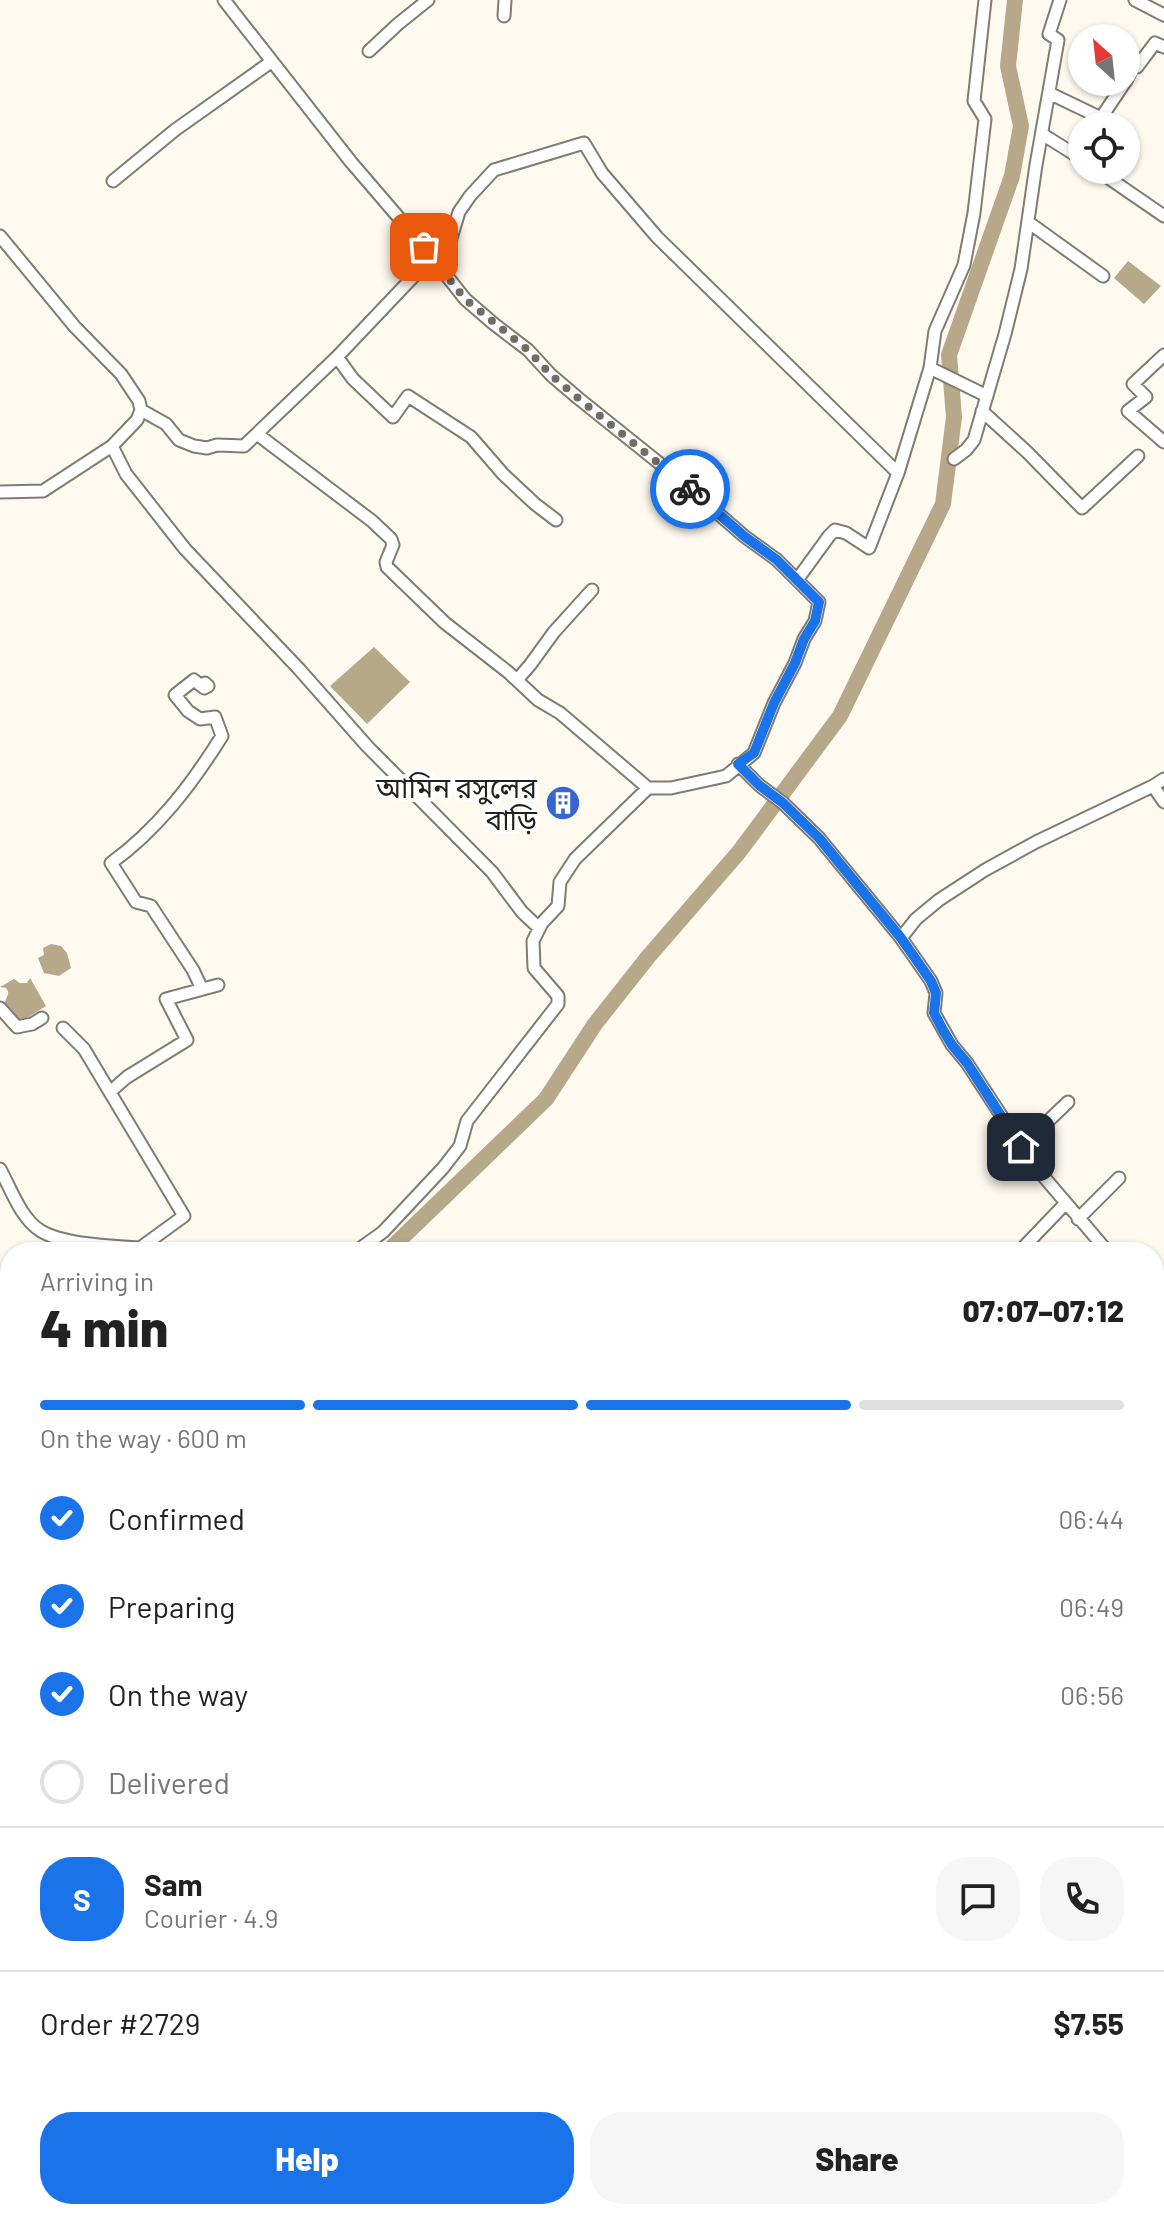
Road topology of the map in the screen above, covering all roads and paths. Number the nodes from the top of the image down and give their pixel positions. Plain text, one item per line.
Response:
1 (224, 0) edge
2 (428, 0) edge
3 (505, 0) edge
4 (985, 0) edge
5 (1060, 0) edge
6 (1135, 0) edge
7 (1164, 15) edge
8 (504, 16) dead end
9 (1164, 47) edge
10 (369, 51) dead end
11 (271, 62) junction
12 (1140, 63) edge
13 (1049, 93) junction
14 (1081, 112) edge
15 (1042, 134) junction
16 (1068, 149) edge
17 (113, 181) dead end
18 (1117, 184) edge
19 (1164, 216) edge
20 (1028, 222) junction
21 (0, 236) edge
22 (435, 262) junction
23 (1103, 276) dead end
24 (1164, 355) edge
25 (337, 357) junction
26 (930, 368) junction
27 (987, 396) junction
28 (141, 410) junction
29 (982, 411) junction
30 (257, 434) junction
31 (1164, 442) edge
32 (112, 446) junction
33 (1138, 456) dead end
34 (954, 459) dead end
35 (898, 473) junction
36 (0, 492) edge
37 (556, 520) dead end
38 (797, 580) junction
39 (592, 590) dead end
40 (517, 680) junction
41 (205, 683) dead end
42 (738, 764) junction
43 (1159, 782) edge
44 (648, 788) junction
45 (1164, 802) edge
46 (539, 928) junction
47 (901, 938) junction
48 (218, 985) dead end
49 (202, 989) junction
50 (0, 1008) edge
51 (42, 1018) dead end
52 (63, 1028) dead end
53 (110, 1092) junction
54 (1068, 1102) dead end
55 (1021, 1147) junction
56 (0, 1169) edge
57 (1119, 1178) dead end
58 (1065, 1204) junction
59 (1078, 1219) junction
60 (80, 1242) edge
61 (153, 1242) edge
62 (369, 1242) edge
63 (1029, 1242) edge
64 (1099, 1242) edge

1 - 11 street
2 - 10 street
3 - 8 street
4 - 26 street
5 - 13 street
6 - 7 street
9 - 12 street
11 - 17 street
11 - 22 street
13 - 14 street
13 - 15 street
15 - 16 street
15 - 20 street
18 - 19 street
20 - 23 street
20 - 27 street
21 - 28 street
22 - 25 street
22 - 35 street
22 - 38 street
24 - 31 street
25 - 30 street
25 - 37 street
26 - 27 street
26 - 35 street
27 - 29 street
28 - 30 street
28 - 32 street
29 - 33 street
29 - 34 street
30 - 40 street
32 - 36 street
32 - 46 street
35 - 38 street
38 - 42 street
39 - 40 street
40 - 44 street
41 - 49 street
42 - 44 street
42 - 47 street
43 - 45 street
43 - 47 street
44 - 46 street
46 - 62 street
47 - 55 street
48 - 49 street
49 - 53 street
50 - 51 street
52 - 53 street
53 - 61 street
54 - 55 street
55 - 58 street
56 - 60 street
57 - 59 street
58 - 59 street
58 - 63 street
59 - 64 street

